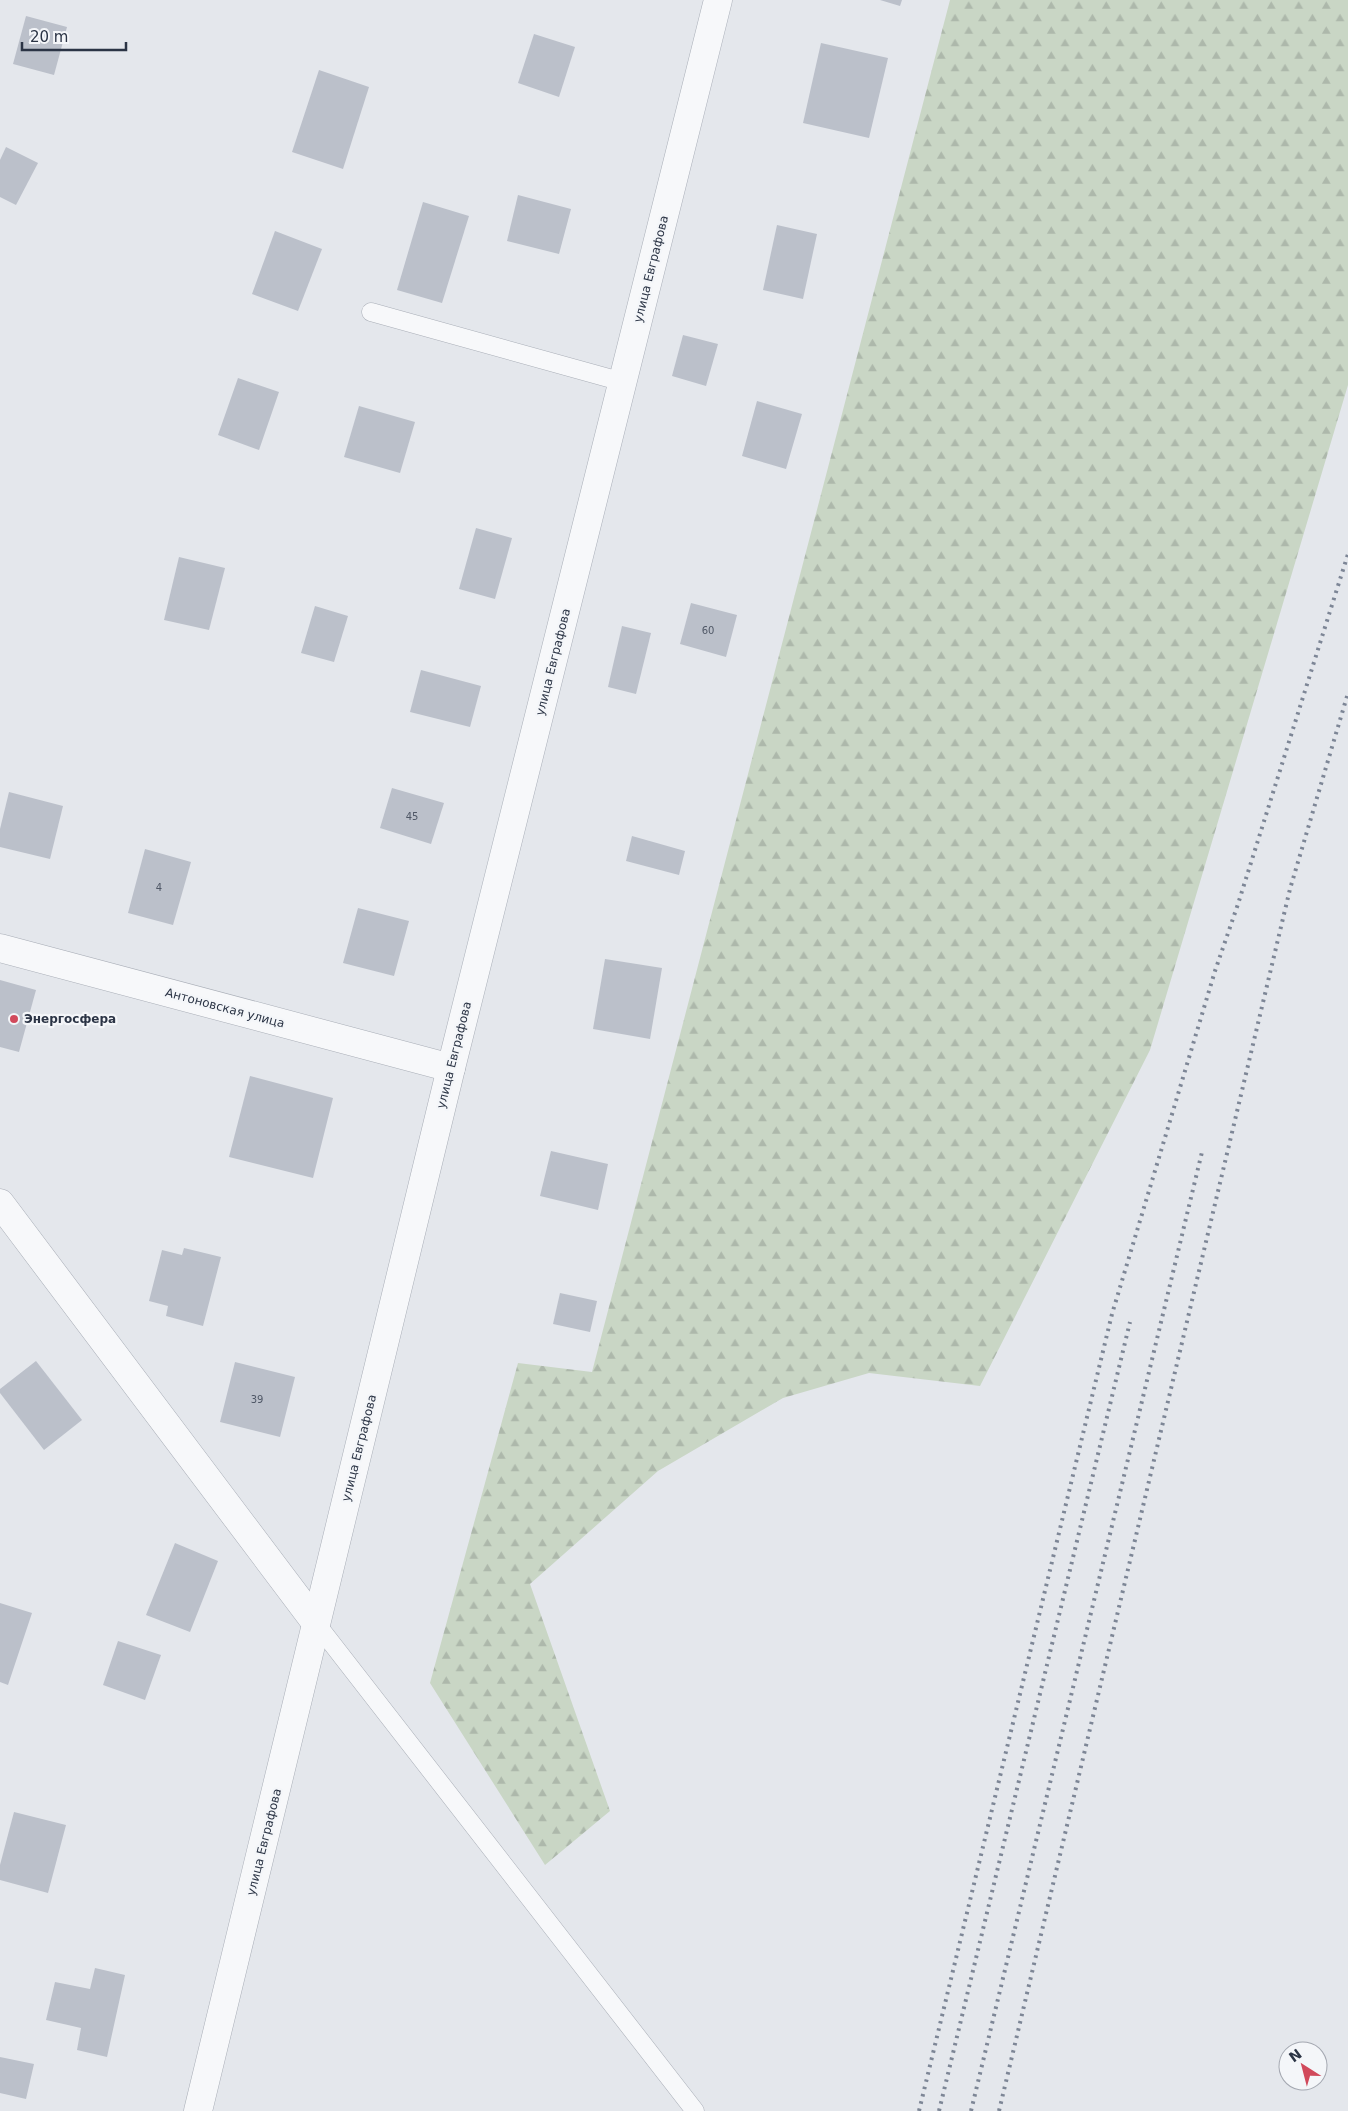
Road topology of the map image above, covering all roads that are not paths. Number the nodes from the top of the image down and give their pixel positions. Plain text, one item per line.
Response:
1 (718, 0) edge
2 (371, 312) dead end
3 (623, 382) junction
4 (0, 948) edge
5 (451, 1068) junction
6 (0, 1203) edge
7 (316, 1623) junction
8 (198, 2111) edge
9 (695, 2111) edge

1 - 3 street, улица Евграфова
2 - 3 lane
3 - 5 street, улица Евграфова
4 - 5 street, Антоновская улица
5 - 7 street, улица Евграфова
6 - 7 street
7 - 8 street, улица Евграфова
7 - 9 lane

